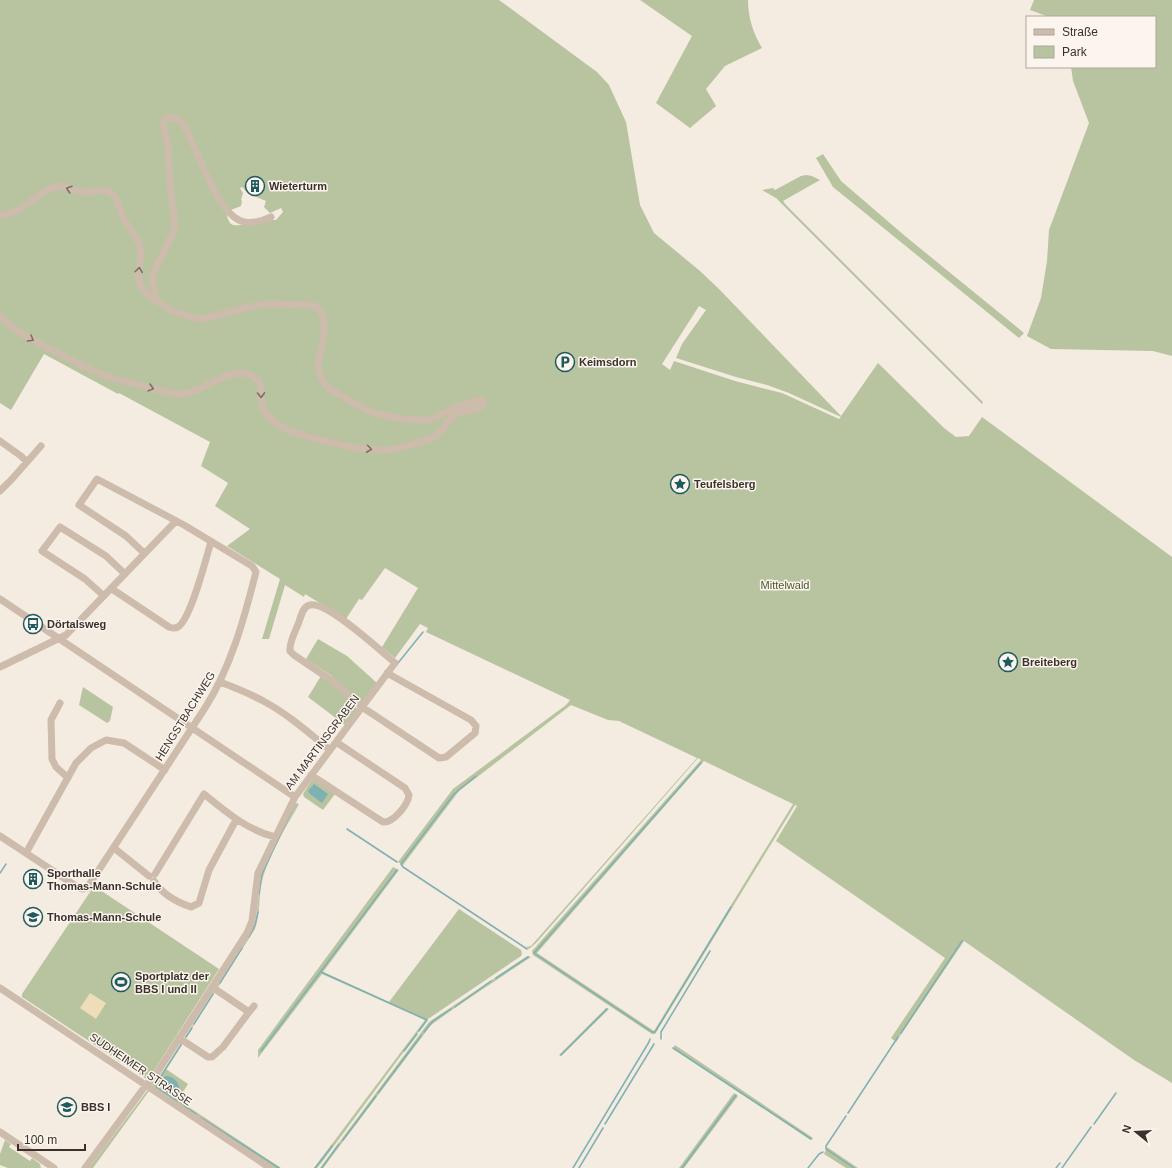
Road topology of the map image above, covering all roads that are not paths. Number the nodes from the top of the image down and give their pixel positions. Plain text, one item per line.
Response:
1 (0, 215) edge
2 (271, 217) dead end
3 (157, 301) junction
4 (0, 316) edge
5 (0, 441) edge
6 (41, 446) dead end
7 (27, 462) junction
8 (0, 491) edge
9 (175, 522) junction
10 (211, 542) junction
11 (144, 553) junction
12 (126, 574) junction
13 (112, 589) junction
14 (104, 596) junction
15 (0, 598) edge
16 (60, 639) junction
17 (0, 667) edge
18 (387, 673) junction
19 (220, 682) junction
20 (60, 703) dead end
21 (362, 707) junction
22 (192, 728) junction
23 (336, 742) junction
24 (330, 750) junction
25 (165, 770) junction
26 (311, 775) junction
27 (67, 777) junction
28 (295, 797) junction
29 (236, 820) junction
30 (0, 836) edge
31 (275, 837) junction
32 (114, 848) junction
33 (26, 853) junction
34 (152, 877) junction
35 (212, 987) junction
36 (0, 988) edge
37 (254, 1006) dead end
38 (249, 1012) junction
39 (179, 1038) junction
40 (146, 1085) junction
41 (0, 1132) edge
42 (54, 1168) edge
43 (86, 1168) edge
44 (270, 1168) edge

3 -> 1 street
2 - 3 street
4 -> 3 street
5 - 7 street
6 - 7 street
7 - 8 street
9 - 10 street
9 - 11 street
9 - 11 street
10 - 13 street
10 - 19 street, HENGSTBACHWEG
11 - 12 street
12 - 13 street
12 - 14 street
13 - 14 street
14 - 16 street
15 - 16 street
16 - 17 street
16 - 22 street
18 - 21 street, AM MARTINSGRABEN
18 - 21 street
18 - 21 street, AM MARTINSGRABEN
19 - 22 street, HENGSTBACHWEG
19 - 24 street
20 - 27 street
21 - 23 street, AM MARTINSGRABEN
22 - 25 street, HENGSTBACHWEG
22 - 28 street
23 - 24 street, AM MARTINSGRABEN
23 - 26 street
24 - 26 street, AM MARTINSGRABEN
25 - 27 street
25 - 32 street, HENGSTBACHWEG
26 - 28 street, AM MARTINSGRABEN
27 - 33 street
28 - 31 street, AM MARTINSGRABEN
29 - 31 street
29 - 34 street
29 - 34 street
30 - 33 street
31 - 35 street, AM MARTINSGRABEN
32 - 33 street, HENGSTBACHWEG
32 - 34 street
35 - 38 street
35 - 39 street, AM MARTINSGRABEN
36 - 40 street, SUDHEIMER STRASSE
37 - 38 street
38 - 39 street
39 - 40 street, AM MARTINSGRABEN
40 - 43 street, AM MARTINSGRABEN
40 - 44 street, SUDHEIMER STRASSE
41 - 42 street

